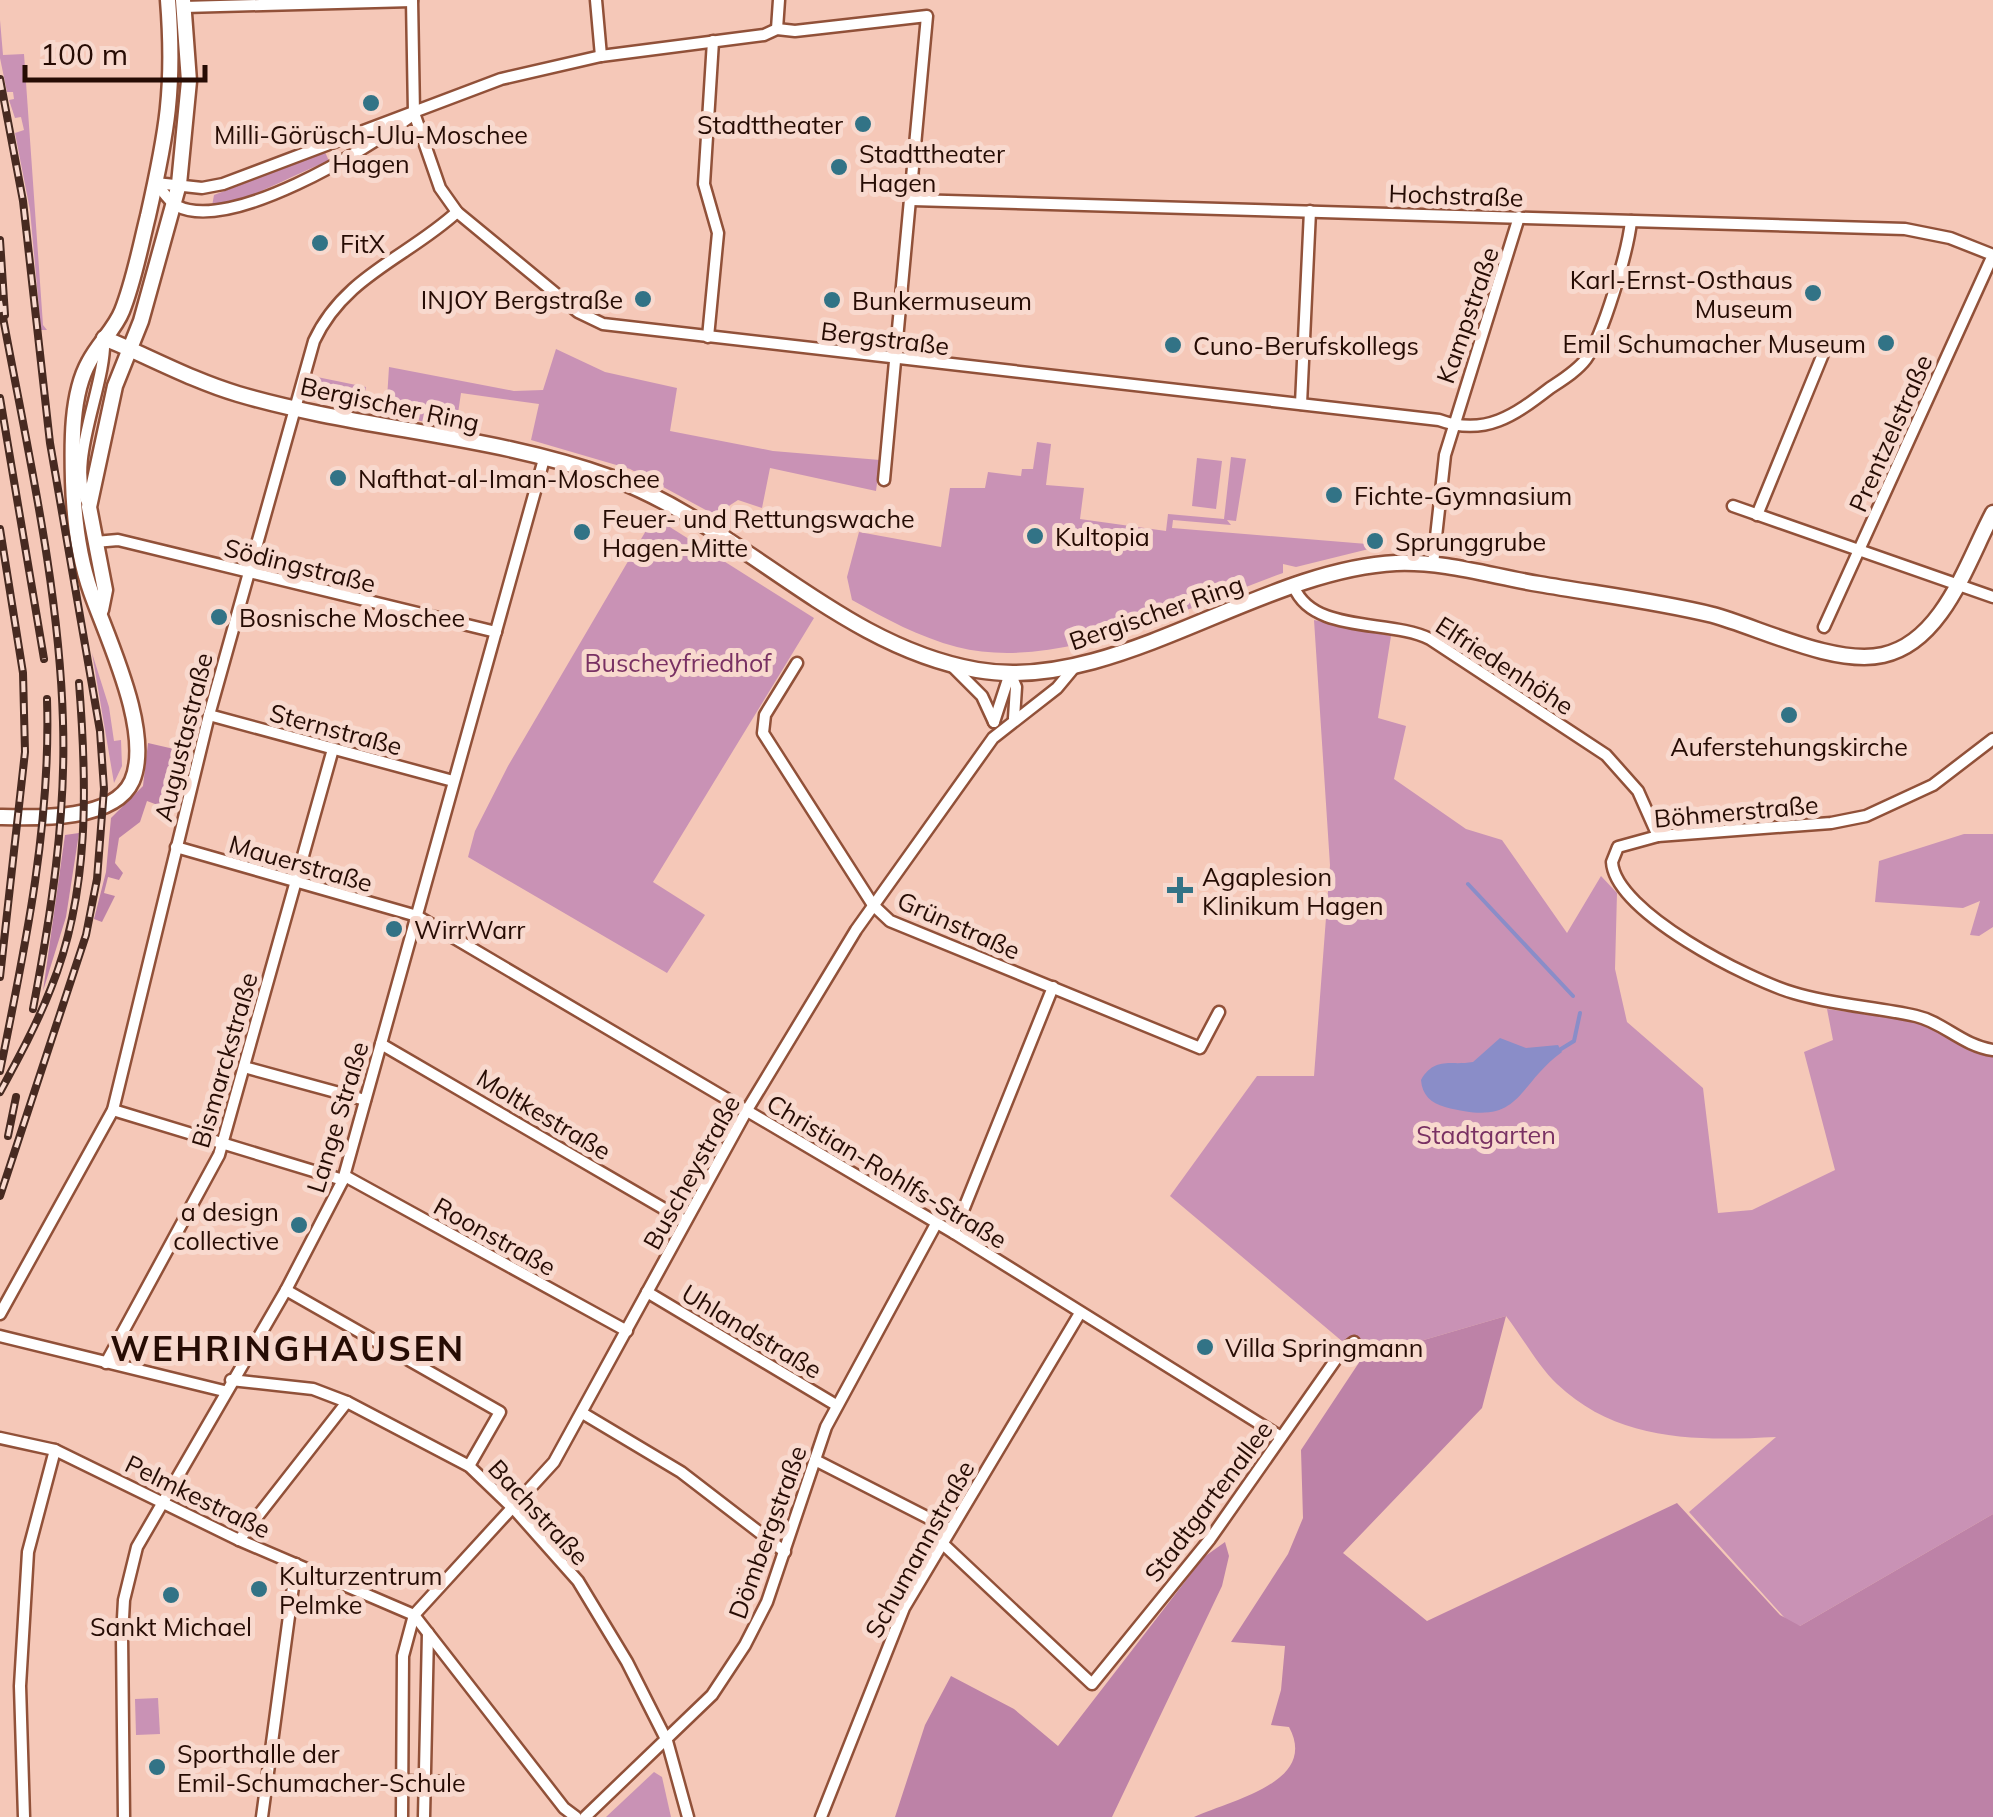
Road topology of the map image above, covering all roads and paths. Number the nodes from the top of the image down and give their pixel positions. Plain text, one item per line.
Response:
1 (168, 0) edge
2 (412, 0) edge
3 (596, 0) edge
4 (778, 0) edge
5 (306, 2) edge
6 (183, 4) edge
7 (777, 29) junction
8 (713, 41) junction
9 (602, 56) junction
10 (414, 113) junction
11 (328, 142) junction
12 (338, 165) junction
13 (156, 183) junction
14 (179, 184) junction
15 (912, 200) junction
16 (174, 206) junction
17 (1310, 211) junction
18 (457, 212) junction
19 (1519, 217) junction
20 (1631, 221) junction
21 (1993, 255) edge
22 (121, 314) junction
23 (708, 337) junction
24 (104, 338) junction
25 (130, 348) junction
26 (1824, 354) dead end
27 (899, 359) junction
28 (1301, 404) junction
29 (294, 406) junction
30 (1453, 425) junction
31 (544, 459) junction
32 (884, 480) dead end
33 (1733, 506) dead end
34 (89, 507) junction
35 (1993, 513) edge
36 (1757, 516) junction
37 (96, 542) junction
38 (1859, 551) junction
39 (1433, 564) junction
40 (246, 574) junction
41 (1956, 584) junction
42 (1294, 587) junction
43 (1993, 597) edge
44 (101, 610) junction
45 (1824, 627) dead end
46 (496, 632) junction
47 (797, 663) dead end
48 (950, 664) junction
49 (1077, 664) junction
50 (1010, 673) junction
51 (209, 715) junction
52 (1014, 719) junction
53 (994, 722) junction
54 (993, 738) junction
55 (1993, 739) edge
56 (333, 749) junction
57 (454, 781) junction
58 (0, 817) edge
59 (29, 820) junction
60 (0, 828) edge
61 (1658, 836) junction
62 (176, 847) junction
63 (295, 884) junction
64 (873, 905) junction
65 (417, 916) junction
66 (1054, 988) junction
67 (1219, 1012) dead end
68 (382, 1044) junction
69 (1993, 1050) edge
70 (244, 1067) junction
71 (365, 1100) junction
72 (112, 1110) junction
73 (747, 1110) junction
74 (222, 1144) junction
75 (340, 1177) junction
76 (685, 1221) junction
77 (936, 1224) junction
78 (954, 1234) junction
79 (286, 1290) junction
80 (647, 1292) junction
81 (1080, 1313) junction
82 (0, 1314) edge
83 (627, 1332) junction
84 (0, 1336) edge
85 (1354, 1342) dead end
86 (106, 1363) junction
87 (231, 1380) junction
88 (224, 1391) junction
89 (347, 1402) junction
90 (836, 1405) junction
91 (584, 1414) junction
92 (1281, 1437) junction
93 (0, 1438) edge
94 (55, 1450) junction
95 (815, 1460) junction
96 (468, 1466) junction
97 (162, 1500) junction
98 (515, 1510) junction
99 (950, 1529) junction
100 (240, 1540) junction
101 (942, 1542) junction
102 (785, 1552) junction
103 (296, 1564) junction
104 (414, 1616) junction
105 (428, 1632) junction
106 (667, 1741) junction
107 (402, 1781) junction
108 (424, 1781) junction
109 (460, 1782) dead end
110 (24, 1817) edge
111 (124, 1817) edge
112 (262, 1817) edge
113 (402, 1817) edge
114 (424, 1817) edge
115 (576, 1817) edge
116 (584, 1817) edge
117 (688, 1817) edge
118 (821, 1817) edge

1 - 13 main road
2 - 5 street
2 - 10 street, Bergstraße
3 - 9 street
4 - 7 street
5 - 6 street
6 - 14 main road
7 - 8 street
7 - 15 street
8 - 9 street
8 - 23 street
9 - 10 street
10 - 11 street
10 - 12 street
10 - 18 street, Bergstraße
11 - 12 street
11 - 14 street
12 - 16 street
13 - 14 street
13 - 16 street
13 - 22 main road
14 - 16 main road
15 - 17 street, Hochstraße
15 - 27 street
16 - 25 main road
17 - 19 street, Hochstraße
17 - 28 street
18 - 23 street, Bergstraße
18 - 29 street, Augustastraße
19 - 20 street, Hochstraße
19 - 30 street, Kampstraße
20 - 21 street, Hochstraße
20 - 30 street, Bergstraße
21 - 38 street, Prentzelstraße
22 - 24 main road
22 - 25 main road
23 - 27 street, Bergstraße
24 - 25 main road, Bergischer Ring
24 - 34 street
24 - 44 main road
25 - 29 main road, Bergischer Ring
25 - 34 main road
26 - 36 street
27 - 28 street, Bergstraße
27 - 32 street
28 - 30 street, Bergstraße
29 - 31 main road, Bergischer Ring
29 - 40 street, Augustastraße
30 - 39 street, Kampstraße
31 - 46 street, Lange Straße
31 - 48 main road, Bergischer Ring
33 - 36 street
34 - 37 main road
35 - 41 main road, Bergischer Ring
36 - 38 street
37 - 40 street, Södingstraße
37 - 44 main road
38 - 41 street
38 - 45 street, Prentzelstraße
39 - 41 main road, Bergischer Ring
39 - 42 main road, Bergischer Ring
40 - 46 street, Södingstraße
40 - 51 street, Augustastraße
41 - 43 street
42 - 49 main road, Bergischer Ring
42 - 61 street, Elfriedenhöhe
44 - 59 main road
46 - 57 street, Lange Straße
47 - 64 street, Grünstraße
48 - 50 main road, Bergischer Ring
48 - 53 street
49 - 50 main road, Bergischer Ring
49 - 52 street, Buscheystraße
50 - 52 street
50 - 53 street
51 - 56 street, Sternstraße
51 - 62 street, Augustastraße
52 - 54 street, Buscheystraße
53 - 54 street
54 - 64 street, Buscheystraße
55 - 61 street, Böhmerstraße
56 - 57 street, Sternstraße
56 - 63 street, Bismarckstraße
57 - 65 street, Lange Straße
58 - 59 main road
59 - 60 main road
61 - 69 street, Böhmerstraße
62 - 63 street, Mauerstraße
62 - 72 street, Augustastraße
63 - 65 street, Mauerstraße
63 - 70 street, Bismarckstraße
64 - 66 street, Grünstraße
64 - 73 street, Buscheystraße
65 - 68 street, Lange Straße
65 - 73 street, Christian-Rohlfs-Straße
66 - 67 street, Grünstraße
66 - 78 street
68 - 71 street, Lange Straße
68 - 76 street, Moltkestraße
70 - 71 street
70 - 74 street, Bismarckstraße
71 - 75 street, Lange Straße
72 - 74 street, Roonstraße
72 - 82 street, Augustastraße
73 - 76 street, Buscheystraße
73 - 77 street, Christian-Rohlfs-Straße
74 - 75 street, Roonstraße
74 - 86 street, Bismarckstraße
75 - 79 street, Lange Straße
75 - 83 street, Roonstraße
76 - 80 street, Buscheystraße
77 - 78 street, Christian-Rohlfs-Straße
77 - 90 street, Dömbergstraße
78 - 81 street, Christian-Rohlfs-Straße
79 - 87 street, Lange Straße
79 - 96 street
80 - 83 street, Buscheystraße
80 - 90 street, Uhlandstraße
81 - 92 street, Christian-Rohlfs-Straße
81 - 99 street, Schumannstraße
83 - 91 street, Buscheystraße
84 - 86 street
85 - 92 street, Stadtgartenallee
86 - 88 street
87 - 88 street, Lange Straße
87 - 89 street, Bachstraße
88 - 97 street, Lange Straße
89 - 96 street, Bachstraße
89 - 100 street
90 - 95 street, Dömbergstraße
91 - 98 street, Buscheystraße
91 - 102 street
92 - 101 street, Stadtgartenallee
93 - 94 street, Pelmkestraße
94 - 97 street, Pelmkestraße
94 - 110 street
95 - 99 street
95 - 102 street, Dömbergstraße
96 - 98 street, Bachstraße
97 - 100 street, Pelmkestraße
97 - 111 street, Lange Straße
98 - 104 street, Buscheystraße
98 - 106 street, Bachstraße
99 - 101 street, Schumannstraße
100 - 103 street, Pelmkestraße
101 - 118 street, Schumannstraße
102 - 106 street, Dömbergstraße
103 - 104 street, Pelmkestraße
103 - 112 street
104 - 105 street, Pelmkestraße
104 - 107 street
105 - 108 street
105 - 115 street, Pelmkestraße
106 - 116 street, Dömbergstraße
106 - 117 street, Bachstraße
107 - 108 street
107 - 113 street
108 - 109 street
108 - 114 street

